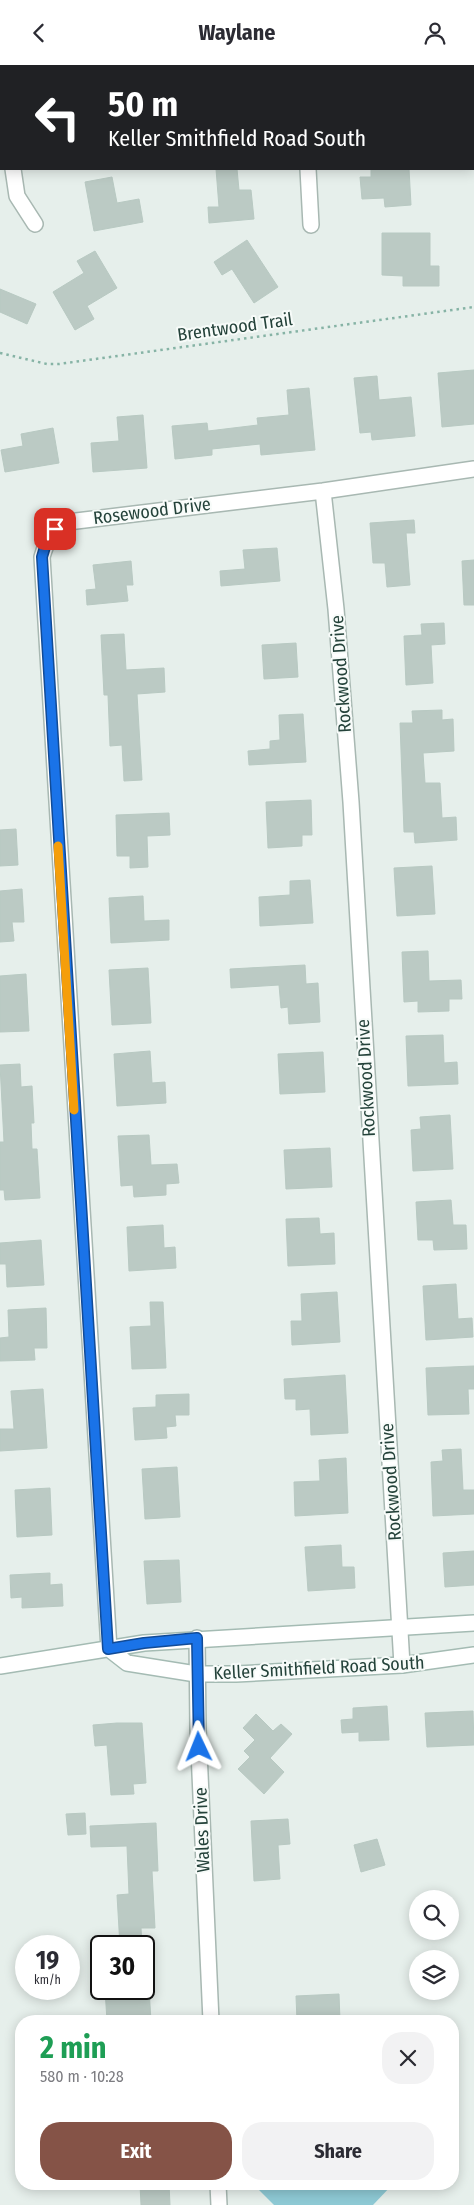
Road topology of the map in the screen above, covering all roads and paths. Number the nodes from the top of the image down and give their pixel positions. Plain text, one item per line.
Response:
1 (13, 170) edge
2 (308, 170) edge
3 (35, 224) dead end
4 (311, 225) dead end
5 (474, 307) edge
6 (0, 353) edge
7 (474, 469) edge
8 (323, 491) junction
9 (474, 1623) edge
10 (400, 1627) junction
11 (197, 1638) junction
12 (108, 1649) junction
13 (474, 1655) edge
14 (402, 1665) junction
15 (0, 1666) edge
16 (196, 1674) junction
17 (210, 2015) edge
18 (218, 2190) edge
19 (219, 2205) edge

1 - 3 street
2 - 4 street
5 - 6 path, Brentwood Trail
7 - 8 street, Rosewood Drive
8 - 10 street, Rockwood Drive
8 - 12 street, Rosewood Drive
9 - 10 street, Keller Smithfield Road South
10 - 11 street, Keller Smithfield Road South
10 - 14 street, Rockwood Drive
11 - 12 street, Keller Smithfield Road South
11 - 16 street, Wales Drive
12 - 15 street, Keller Smithfield Road South
12 - 16 street, Keller Smithfield Road South
13 - 14 street, Keller Smithfield Road South
14 - 16 street, Keller Smithfield Road South
16 - 17 street, Wales Drive
18 - 19 street

